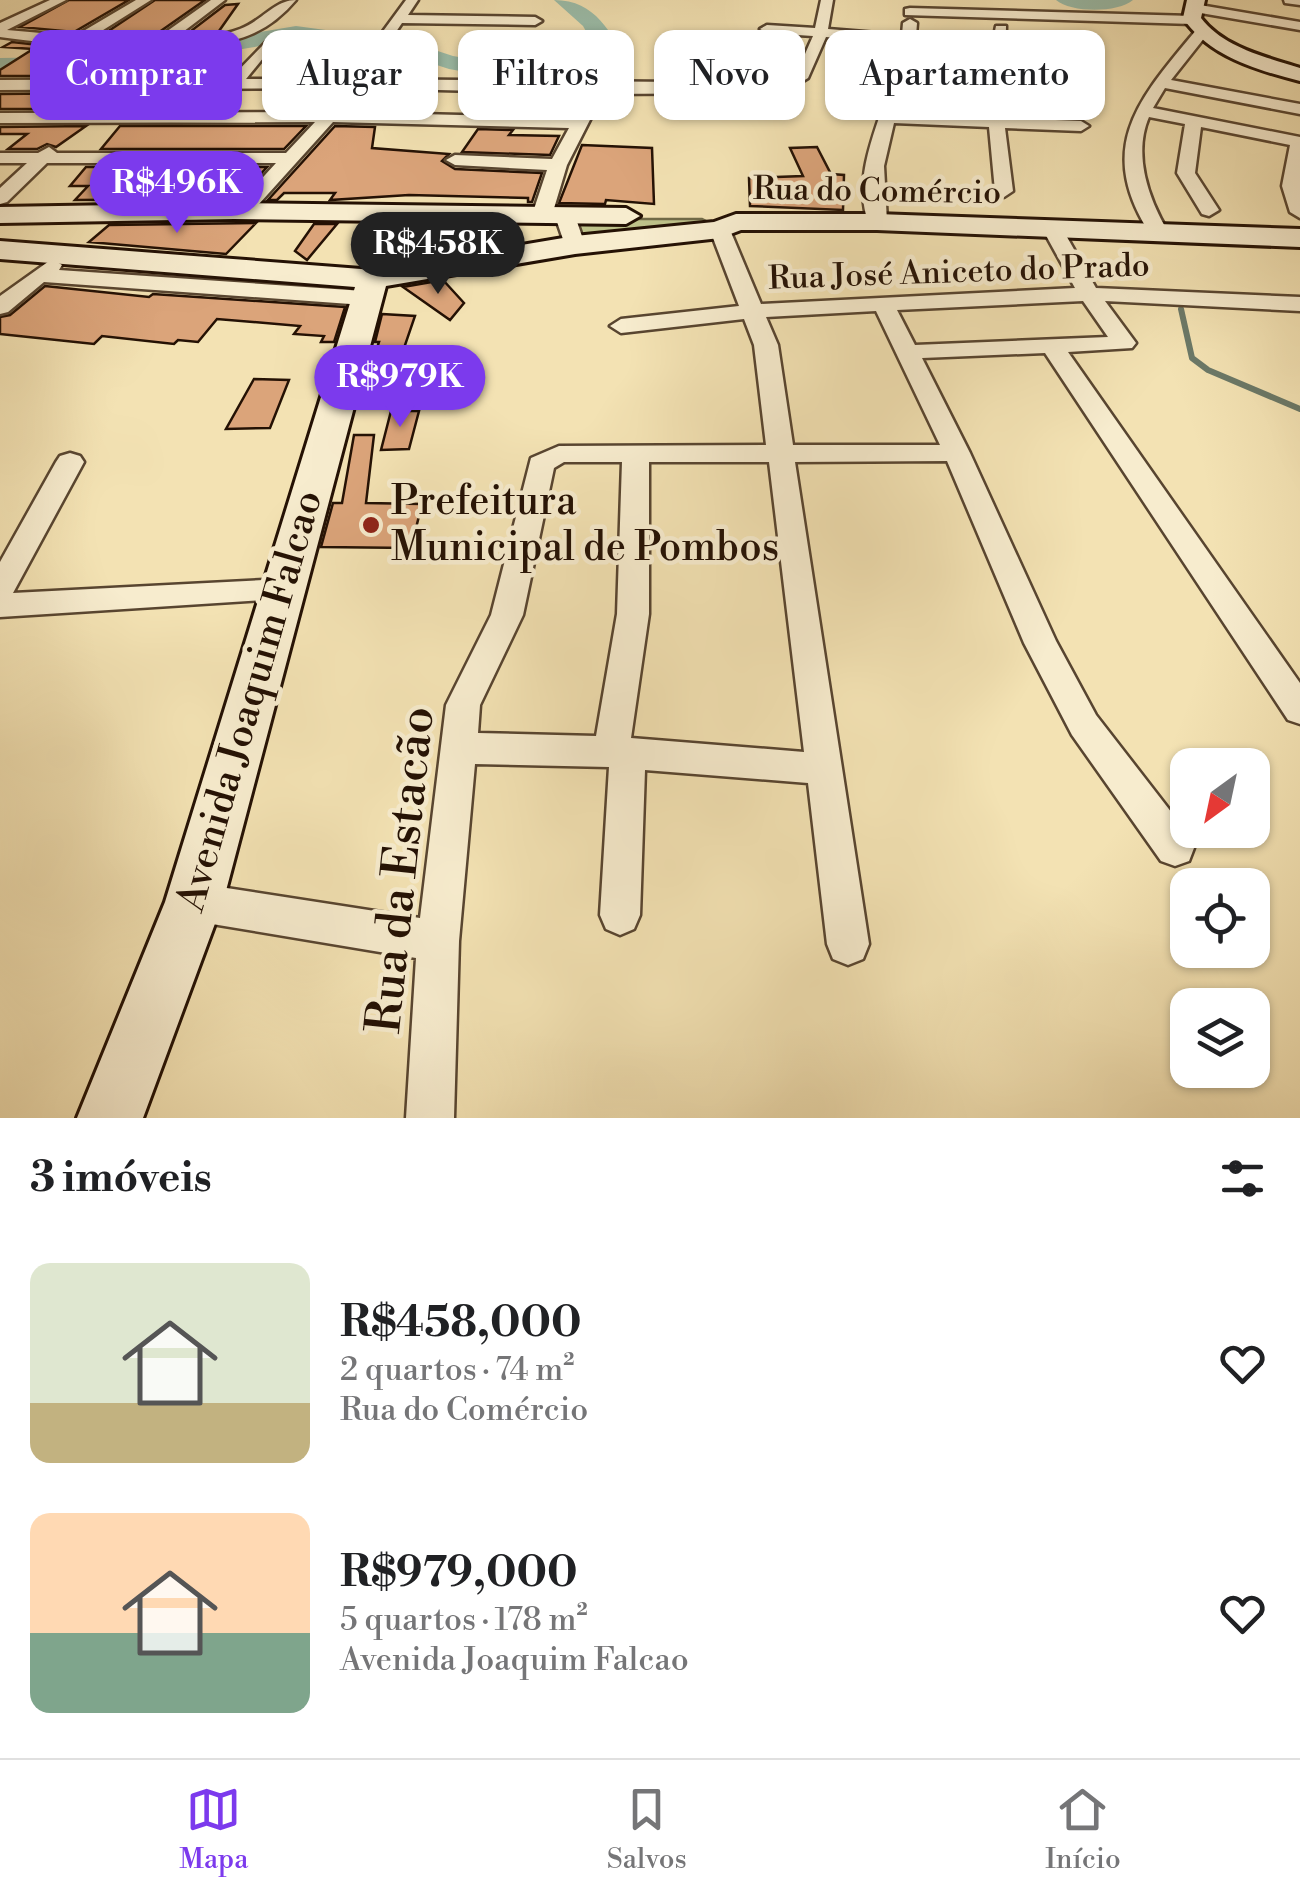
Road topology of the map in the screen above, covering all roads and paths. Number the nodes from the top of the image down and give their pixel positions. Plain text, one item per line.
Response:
1 (60, 0) edge
2 (144, 0) edge
3 (219, 0) edge
4 (290, 0) edge
5 (412, 0) edge
6 (827, 0) edge
7 (966, 0) edge
8 (1290, 0) edge
9 (1300, 1) edge
10 (910, 6) edge
11 (1196, 15) edge
12 (1002, 16) junction
13 (398, 19) junction
14 (535, 21) dead end
15 (1300, 26) edge
16 (766, 29) dead end
17 (0, 30) edge
18 (94, 30) edge
19 (178, 30) edge
20 (389, 30) edge
21 (1000, 30) edge
22 (242, 32) edge
23 (30, 33) edge
24 (821, 34) junction
25 (825, 34) edge
26 (262, 51) edge
27 (242, 75) edge
28 (1300, 75) edge
29 (1162, 83) junction
30 (0, 85) edge
31 (30, 85) edge
32 (634, 86) edge
33 (1300, 108) edge
34 (1145, 112) junction
35 (0, 118) edge
36 (30, 118) edge
37 (81, 120) edge
38 (325, 120) edge
39 (530, 120) edge
40 (885, 120) edge
41 (941, 120) edge
42 (1194, 120) junction
43 (580, 122) joint
44 (997, 122) junction
45 (1081, 126) dead end
46 (70, 131) dead end
47 (1300, 142) edge
48 (49, 151) junction
49 (0, 158) edge
50 (291, 158) junction
51 (455, 160) dead end
52 (558, 165) junction
53 (1162, 175) junction
54 (1004, 190) dead end
55 (0, 198) edge
56 (1209, 210) dead end
57 (242, 211) junction
58 (1300, 212) edge
59 (0, 215) edge
60 (553, 215) junction
61 (878, 222) junction
62 (728, 226) junction
63 (1053, 230) junction
64 (1158, 233) junction
65 (1300, 238) edge
66 (574, 245) junction
67 (0, 250) edge
68 (50, 266) junction
69 (369, 288) junction
70 (1089, 294) junction
71 (1300, 304) edge
72 (0, 306) edge
73 (884, 306) junction
74 (754, 311) junction
75 (621, 326) dead end
76 (1053, 348) junction
77 (905, 352) junction
78 (636, 453) junction
79 (782, 453) junction
80 (956, 453) junction
81 (70, 462) dead end
82 (0, 588) edge
83 (283, 590) junction
84 (0, 605) edge
85 (1300, 710) edge
86 (456, 748) junction
87 (620, 753) junction
88 (824, 769) junction
89 (1170, 841) edge
90 (194, 902) junction
91 (620, 915) dead end
92 (438, 942) junction
93 (848, 944) dead end
94 (110, 1118) edge
95 (430, 1118) edge

1 - 17 street
2 - 18 street
3 - 19 street
4 - 22 street
5 - 13 street
6 - 24 street
7 - 12 street
8 - 9 street
10 - 12 street
11 - 12 street
11 - 15 street
11 - 28 main road
11 - 29 street
12 - 21 street
13 - 14 street
13 - 20 street
16 - 24 street
17 - 23 street
24 - 25 street
24 - 32 street
26 - 27 street
29 - 33 street
29 - 34 street
30 - 31 street
34 - 42 street
34 - 53 street
35 - 36 street
37 - 46 street
38 - 50 street
39 - 43 street
40 - 61 street
41 - 44 street
42 - 47 street
42 - 53 street
43 - 52 street
44 - 45 street
44 - 54 street
47 - 58 street
48 - 49 street
48 - 50 street
48 - 55 street
50 - 57 street
51 - 52 street
52 - 60 street
53 - 56 street
53 - 64 street
57 - 59 main road
57 - 60 main road
60 - 62 main road
60 - 66 street
61 - 62 main road, Rua do Comércio
61 - 63 main road, Rua do Comércio
62 - 66 main road, Rua do Comércio
62 - 74 street
63 - 64 main road, Rua do Comércio
63 - 70 street
64 - 65 main road, Rua do Comércio
66 - 69 main road, Rua do Comércio
67 - 68 main road, Rua do Comércio
68 - 69 main road, Rua do Comércio
68 - 72 street
69 - 83 main road, Avenida Joaquim Falcao
70 - 71 street, Rua José Aniceto do Prado
70 - 73 street, Rua José Aniceto do Prado
70 - 76 street
73 - 74 street, Rua José Aniceto do Prado
73 - 77 street
74 - 75 street, Rua José Aniceto do Prado
74 - 79 street
76 - 77 street
76 - 85 street
77 - 80 street
78 - 79 street
78 - 86 street, Rua da Estacão
78 - 87 street
79 - 80 street
79 - 88 street
80 - 89 street
81 - 82 street
83 - 84 street
83 - 90 main road, Avenida Joaquim Falcao
86 - 87 street
86 - 92 street, Rua da Estacão
87 - 88 street
87 - 91 street
88 - 93 street
90 - 92 street
90 - 94 main road, Avenida Joaquim Falcao
92 - 95 street, Rua da Estacão

